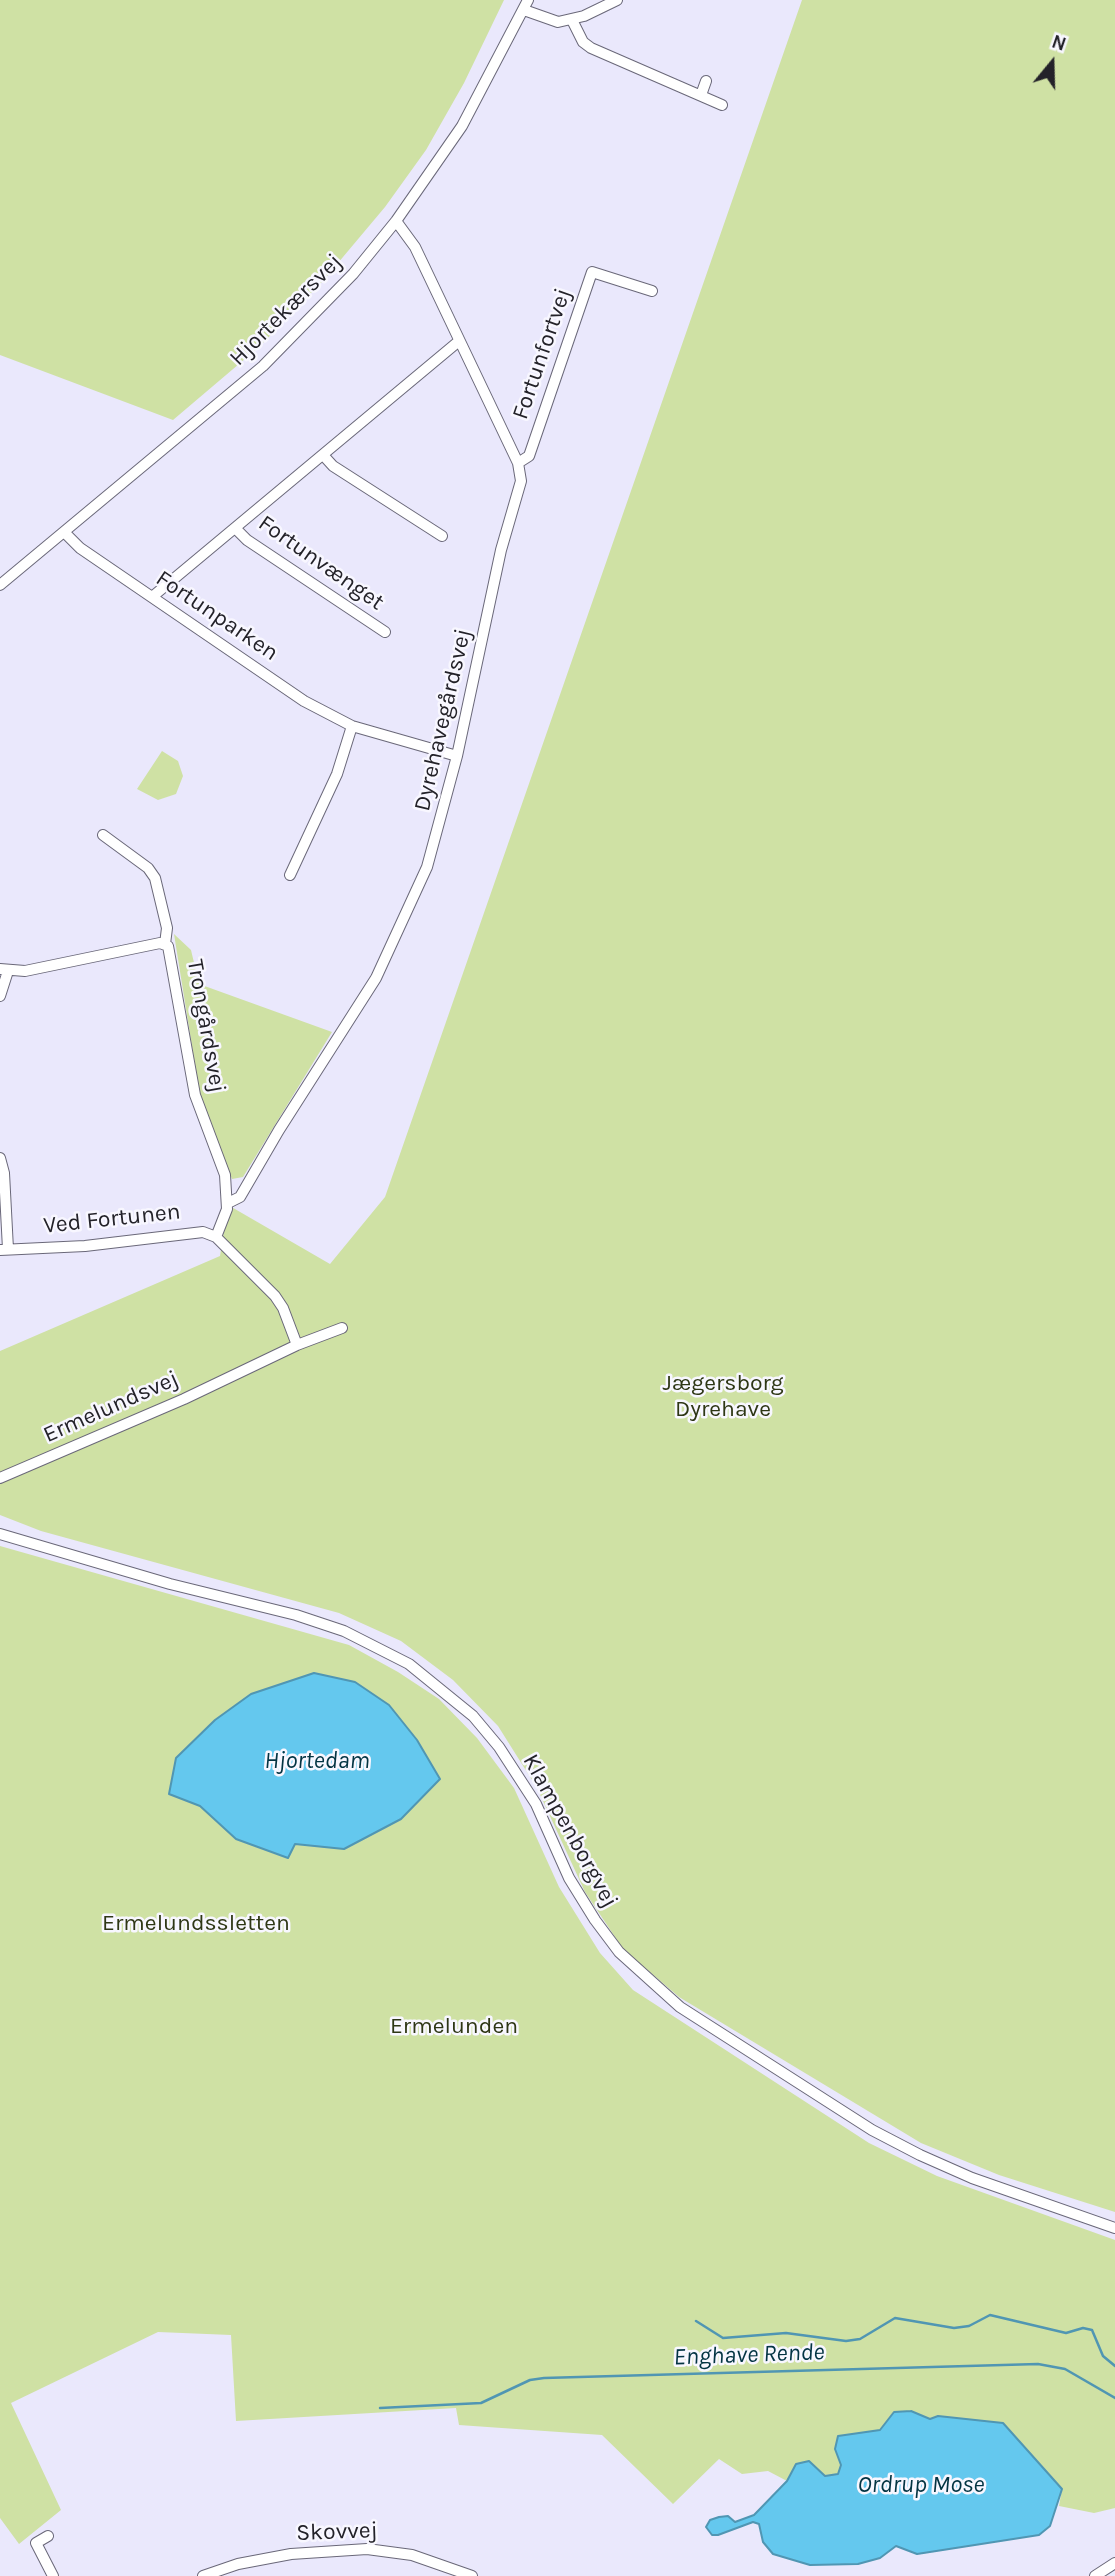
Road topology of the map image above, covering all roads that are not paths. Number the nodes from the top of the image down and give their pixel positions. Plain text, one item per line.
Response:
1 (617, 0) edge
2 (526, 5) edge
3 (572, 20) junction
4 (706, 81) dead end
5 (701, 95) junction
6 (722, 105) dead end
7 (396, 222) junction
8 (652, 291) dead end
9 (459, 341) junction
10 (323, 455) junction
11 (518, 463) junction
12 (235, 528) junction
13 (64, 532) junction
14 (442, 536) dead end
15 (0, 586) edge
16 (152, 597) junction
17 (385, 632) dead end
18 (352, 726) junction
19 (457, 756) junction
20 (103, 835) dead end
21 (290, 875) dead end
22 (165, 944) junction
23 (4, 970) edge
24 (0, 996) edge
25 (0, 1158) edge
26 (228, 1203) junction
27 (216, 1237) junction
28 (4, 1250) edge
29 (342, 1328) dead end
30 (297, 1345) junction
31 (0, 1478) edge
32 (0, 1534) edge
33 (1115, 2228) edge
34 (48, 2536) dead end
35 (1114, 2557) edge
36 (227, 2572) edge
37 (53, 2576) edge
38 (203, 2576) edge
39 (472, 2576) edge
40 (1095, 2576) edge

1 - 3 street
2 - 3 street
2 - 7 street, Hjortekærsvej
3 - 5 street
4 - 5 street
5 - 6 street
7 - 9 street, Dyrehavegårdsvej
7 - 13 street, Hjortekærsvej
8 - 11 street, Fortunfortvej
9 - 10 street, Fortunvænget
9 - 11 street, Dyrehavegårdsvej
10 - 12 street, Fortunvænget
10 - 14 street
11 - 19 street, Dyrehavegårdsvej
12 - 16 street, Fortunvænget
12 - 17 street, Fortunvænget
13 - 15 street, Hjortekærsvej
13 - 16 street, Fortunparken
16 - 18 street, Fortunparken
18 - 19 street, Fortunparken
18 - 21 street
19 - 26 street, Dyrehavegårdsvej
20 - 22 street, Trongårdsvej
22 - 23 street, Trongårdsvej
22 - 26 street, Trongårdsvej
23 - 24 street, Trongårdsvej
25 - 28 street
26 - 27 street, Trongårdsvej
27 - 28 street, Ved Fortunen
27 - 30 street
29 - 30 street
30 - 31 street, Ermelundsvej
32 - 33 street, Klampenborgvej
34 - 37 street
35 - 40 street
36 - 38 street, Skovvej
36 - 39 street, Skovvej

